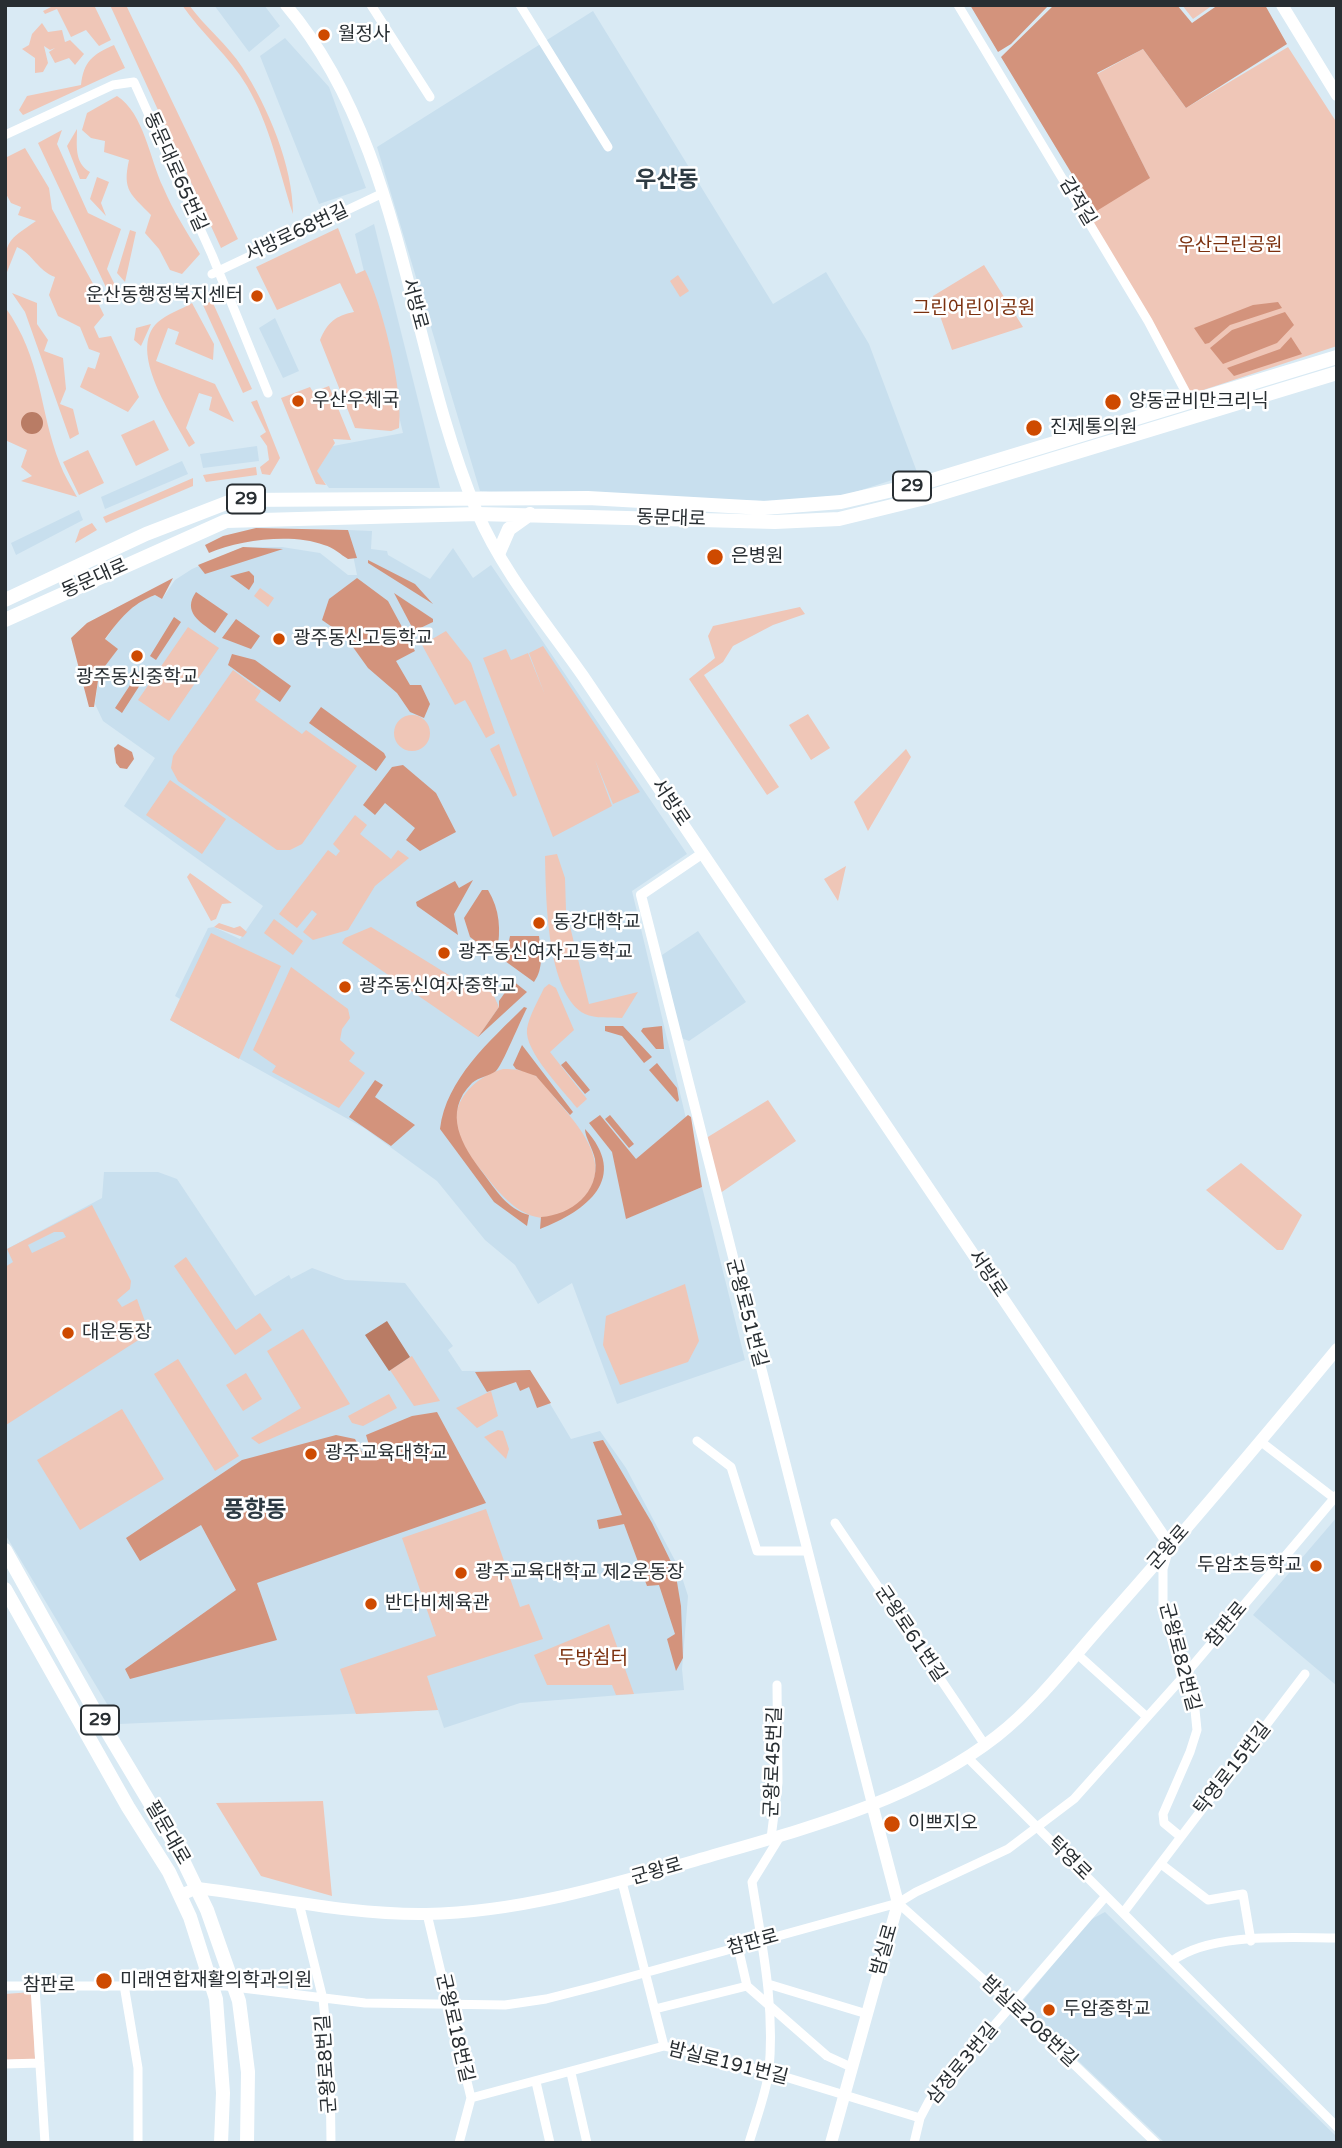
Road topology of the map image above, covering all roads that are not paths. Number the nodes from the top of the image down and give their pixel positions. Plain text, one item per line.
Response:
1 (286, 5) edge
2 (372, 5) edge
3 (520, 5) edge
4 (958, 5) edge
5 (1282, 5) edge
6 (1337, 94) edge
7 (430, 97) dead end
8 (5, 135) edge
9 (608, 147) dead end
10 (381, 194) junction
11 (215, 272) junction
12 (1337, 358) edge
13 (1337, 373) edge
14 (268, 393) dead end
15 (1191, 402) junction
16 (471, 497) junction
17 (530, 513) junction
18 (478, 514) junction
19 (499, 552) junction
20 (5, 600) edge
21 (5, 620) edge
22 (703, 853) junction
23 (1337, 1349) edge
24 (697, 1441) dead end
25 (1260, 1441) junction
26 (1335, 1497) edge
27 (835, 1523) dead end
28 (1170, 1546) junction
29 (5, 1550) edge
30 (807, 1551) junction
31 (5, 1589) edge
32 (1076, 1653) junction
33 (1305, 1674) dead end
34 (1183, 1677) junction
35 (777, 1685) dead end
36 (1147, 1717) junction
37 (985, 1745) junction
38 (967, 1757) junction
39 (872, 1804) junction
40 (1038, 1829) junction
41 (777, 1836) junction
42 (1181, 1837) junction
43 (1161, 1864) junction
44 (622, 1882) junction
45 (197, 1888) junction
46 (181, 1895) junction
47 (1106, 1896) junction
48 (299, 1903) junction
49 (898, 1903) junction
50 (1123, 1913) junction
51 (427, 1914) junction
52 (1337, 1938) edge
53 (764, 1940) junction
54 (1251, 1941) junction
55 (738, 1947) junction
56 (1172, 1961) junction
57 (645, 1972) junction
58 (768, 1984) junction
59 (124, 1985) junction
60 (5, 1986) edge
61 (214, 1986) junction
62 (235, 1986) junction
63 (747, 1986) junction
64 (36, 1987) junction
65 (323, 1999) junction
66 (449, 2004) junction
67 (769, 2006) junction
68 (1013, 2006) junction
69 (655, 2009) junction
70 (867, 2014) junction
71 (664, 2046) junction
72 (40, 2063) junction
73 (5, 2064) edge
74 (851, 2067) junction
75 (571, 2073) junction
76 (769, 2073) junction
77 (536, 2082) junction
78 (844, 2095) junction
79 (471, 2098) junction
80 (920, 2118) junction
81 (1337, 2127) edge
82 (45, 2143) edge
83 (138, 2143) edge
84 (222, 2143) edge
85 (247, 2143) edge
86 (331, 2143) edge
87 (458, 2143) edge
88 (550, 2143) edge
89 (587, 2143) edge
90 (749, 2143) edge
91 (831, 2143) edge
92 (914, 2143) edge
93 (1156, 2143) edge

1 - 10 main road, 서방로
2 - 7 street
3 - 9 street
4 - 15 street, 감적길
5 - 6 main road
8 - 11 street, 동문대로65번길
10 - 11 street, 서방로68번길
10 - 16 main road, 서방로
11 - 14 street, 동문대로65번길
12 - 15 main road, 동문대로 / 29
13 - 17 main road, 동문대로 / 29
15 - 16 main road, 동문대로 / 29
16 - 18 main road, 서방로
16 - 20 main road, 동문대로 / 29
17 - 18 main road, 동문대로 / 29
17 - 19 main road
18 - 19 main road, 서방로
18 - 21 main road, 동문대로 / 29
19 - 22 main road, 서방로
22 - 28 main road, 서방로
22 - 30 street, 군왕로51번길
23 - 25 main road, 군왕로
24 - 30 street
25 - 26 street
25 - 28 main road, 군왕로
26 - 34 street, 참판로
27 - 37 street, 군왕로61번길
28 - 32 main road, 군왕로
28 - 34 street, 군왕로82번길
29 - 45 main road, 필문대로 / 29
30 - 39 street, 군왕로51번길
31 - 46 main road, 필문대로 / 29
32 - 36 street
32 - 37 main road, 군왕로
33 - 42 street, 탁영로15번길
34 - 36 street, 참판로
34 - 42 street, 군왕로82번길
35 - 41 street, 군왕로45번길
36 - 40 street, 참판로
37 - 38 main road, 군왕로
38 - 39 main road, 군왕로
38 - 40 street, 탁영로
39 - 41 main road, 군왕로
39 - 49 main road, 밤실로
40 - 47 street, 탁영로
40 - 49 street, 참판로
41 - 44 main road, 군왕로
41 - 53 street
42 - 43 street, 탁영로15번길
43 - 50 street, 탁영로15번길
43 - 54 street
44 - 51 main road, 군왕로
44 - 57 street
45 - 46 main road
45 - 48 main road, 군왕로
45 - 62 main road, 필문대로 / 29
46 - 61 main road, 필문대로 / 29
47 - 50 street, 탁영로
47 - 68 street, 삼정로3번길
48 - 51 main road, 군왕로
48 - 65 street, 군왕로8번길
49 - 53 street, 참판로
49 - 68 street, 밤실로208번길
49 - 70 main road, 밤실로
50 - 56 street, 탁영로
51 - 66 street, 군왕로18번길
52 - 54 street
53 - 55 street, 참판로
53 - 58 street
54 - 56 street
55 - 57 street, 참판로
55 - 63 street
56 - 81 street, 탁영로
57 - 66 street, 참판로
57 - 69 street
58 - 67 street
58 - 70 street
59 - 61 street, 참판로
59 - 64 street, 참판로
59 - 83 street
60 - 64 street, 참판로
61 - 62 street, 참판로
61 - 84 main road, 필문대로 / 29
62 - 65 street, 참판로
62 - 85 main road, 필문대로 / 29
63 - 67 street
63 - 69 street
64 - 72 street
65 - 66 street, 참판로
65 - 86 street, 군왕로8번길
66 - 79 street, 군왕로18번길
67 - 74 street
67 - 76 street
68 - 80 street, 삼정로3번길
68 - 93 street, 밤실로208번길
69 - 71 street
70 - 74 main road, 밤실로
71 - 75 street, 밤실로191번길
71 - 76 street, 밤실로191번길
72 - 73 street
72 - 82 street
74 - 78 main road, 밤실로
75 - 77 street, 밤실로191번길
75 - 89 street
76 - 78 street, 밤실로191번길
76 - 90 street
77 - 79 street, 밤실로191번길
77 - 88 street
78 - 80 street
78 - 91 main road, 밤실로
79 - 87 street, 군왕로18번길
80 - 92 street, 삼정로3번길

